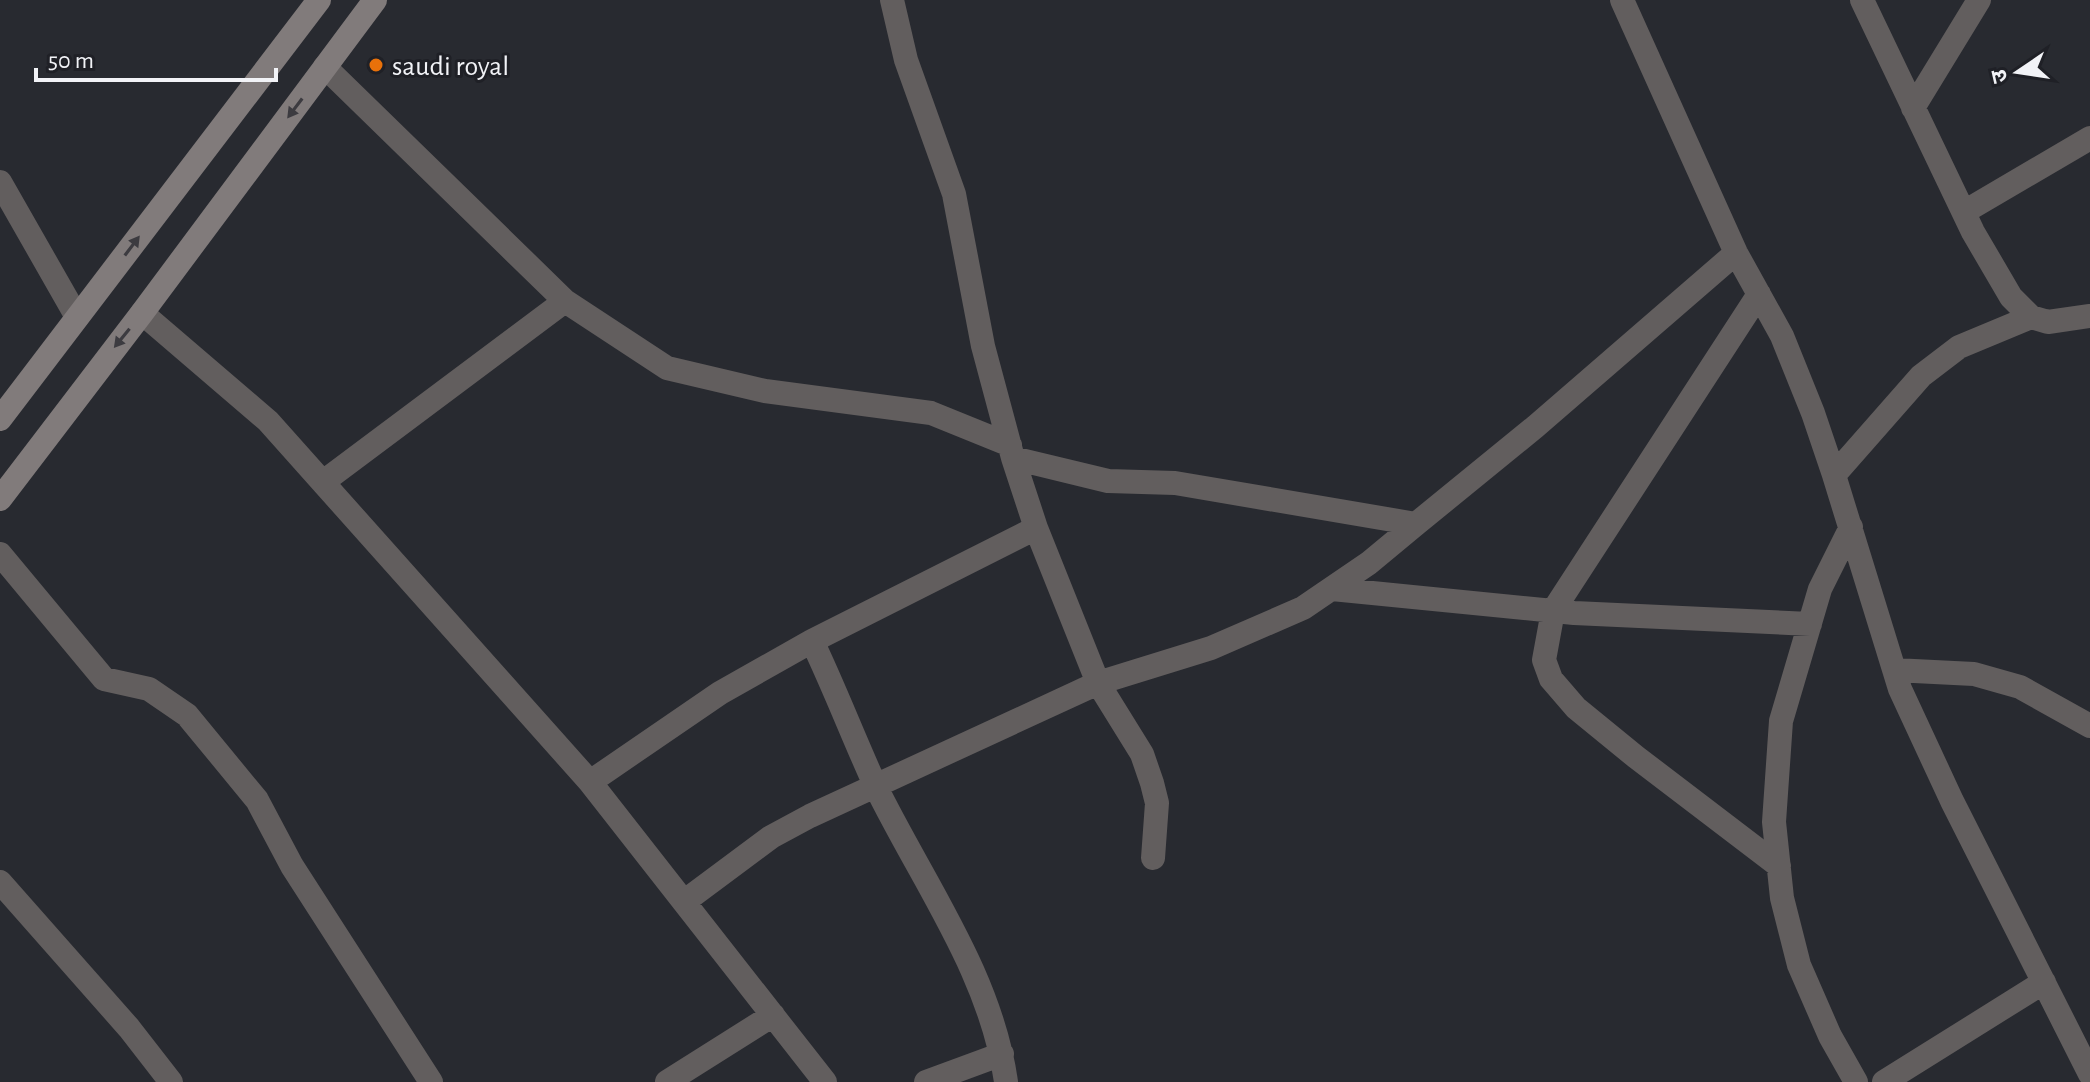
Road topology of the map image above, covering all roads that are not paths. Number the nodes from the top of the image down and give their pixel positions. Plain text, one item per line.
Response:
1 (319, 0) edge
2 (375, 0) edge
3 (892, 0) edge
4 (1622, 0) edge
5 (1979, 0) edge
6 (1865, 2) edge
7 (325, 67) junction
8 (1913, 108) junction
9 (2090, 138) edge
10 (0, 182) edge
11 (1964, 212) junction
12 (1736, 253) junction
13 (1759, 294) junction
14 (565, 301) junction
15 (142, 313) junction
16 (2090, 316) edge
17 (77, 317) junction
18 (2031, 317) junction
19 (0, 419) edge
20 (1012, 452) junction
21 (1834, 475) junction
22 (323, 482) junction
23 (0, 499) edge
24 (1416, 524) junction
25 (1851, 527) junction
26 (1036, 528) junction
27 (0, 554) edge
28 (1332, 589) junction
29 (1553, 611) junction
30 (1810, 624) junction
31 (812, 641) junction
32 (1894, 670) junction
33 (1098, 683) junction
34 (2090, 726) edge
35 (590, 782) junction
36 (876, 786) junction
37 (1153, 858) dead end
38 (1779, 866) junction
39 (0, 882) edge
40 (685, 901) junction
41 (2044, 982) junction
42 (773, 1015) junction
43 (1002, 1054) junction
44 (2090, 1074) edge
45 (171, 1082) edge
46 (431, 1082) edge
47 (667, 1082) edge
48 (825, 1082) edge
49 (926, 1082) edge
50 (1006, 1082) edge
51 (1856, 1082) edge
52 (1884, 1082) edge

17 -> 1 street
2 - 7 street
3 - 20 street
4 - 12 street
5 - 8 street
6 - 8 street
7 - 14 street
7 -> 15 street
8 - 11 street
9 - 11 street
10 - 17 street
11 - 18 street
12 - 13 street
12 - 24 street
13 - 21 street
13 - 29 street
14 - 20 street
14 - 22 street
15 - 22 street
15 -> 23 street
16 - 18 street
17 - 19 street
18 - 21 street
20 - 24 street
20 - 26 street
21 - 25 street
22 - 35 street
24 - 28 street
25 - 30 street
25 - 32 street
26 - 31 street
26 - 33 street
27 - 46 street
28 - 29 street
28 - 33 street
29 - 30 street
29 - 38 street
30 - 38 street
31 - 35 street
31 - 36 street
32 - 34 street
32 - 41 street
33 - 36 street
33 - 37 street
35 - 40 street
36 - 40 street
36 - 43 street
38 - 51 street
39 - 45 street
40 - 42 street
41 - 44 street
41 - 52 street
42 - 47 street
42 - 48 street
43 - 49 street
43 - 50 street

